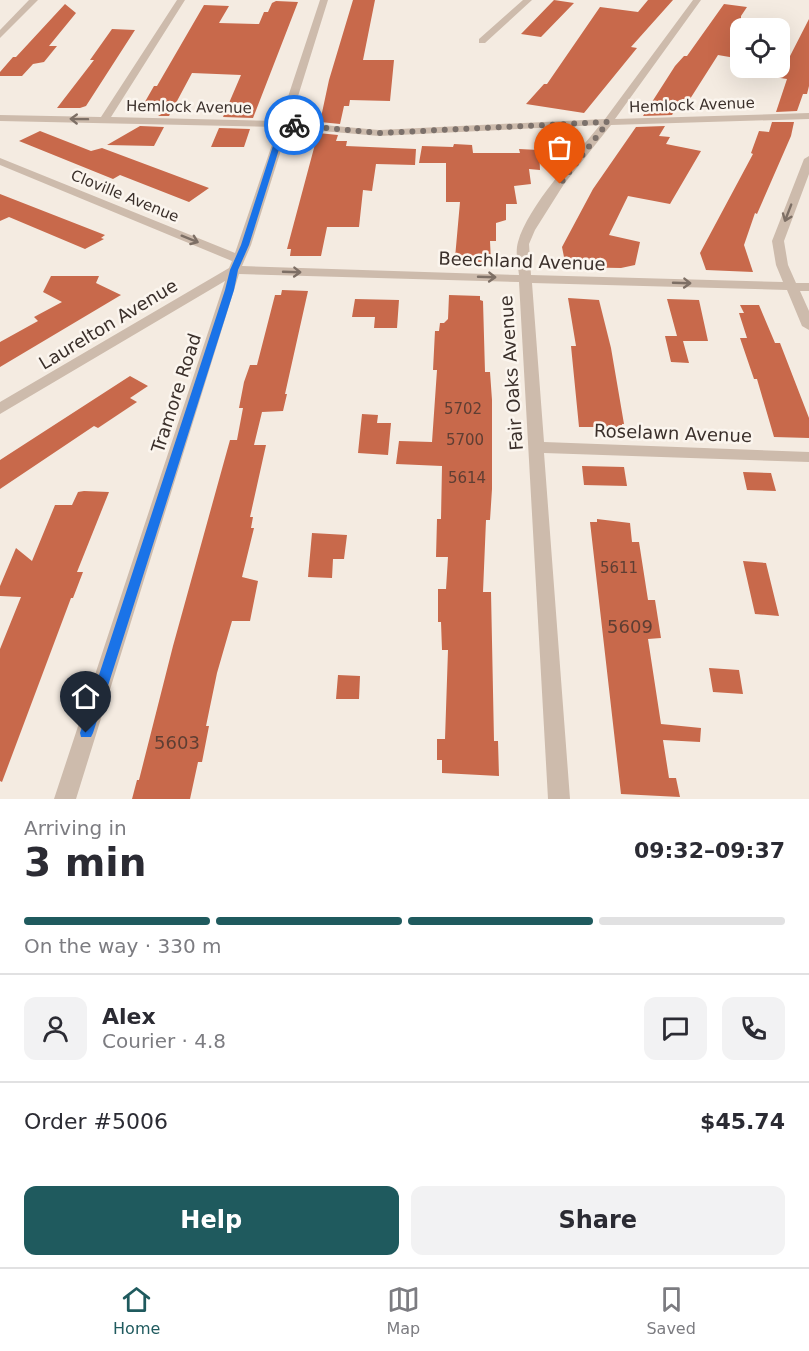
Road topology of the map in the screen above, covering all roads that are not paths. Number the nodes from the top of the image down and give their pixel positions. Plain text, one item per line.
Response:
1 (33, 0) edge
2 (181, 0) edge
3 (324, 0) edge
4 (528, 0) edge
5 (697, 0) edge
6 (0, 35) edge
7 (482, 40) dead end
8 (809, 116) edge
9 (0, 117) edge
10 (104, 120) junction
11 (608, 122) junction
12 (284, 124) junction
13 (809, 159) edge
14 (0, 161) edge
15 (236, 265) junction
16 (524, 279) junction
17 (792, 287) junction
18 (809, 287) edge
19 (809, 326) edge
20 (0, 409) edge
21 (536, 447) junction
22 (809, 457) edge
23 (65, 799) edge
24 (559, 799) edge

1 - 6 street
2 - 10 street
3 - 12 street, Tramore Road
4 - 7 street
5 - 11 street, Fair Oaks Avenue
8 - 11 street, Hemlock Avenue
10 -> 9 street, Hemlock Avenue
10 - 12 street, Hemlock Avenue
11 - 12 street, Hemlock Avenue
11 - 16 street, Fair Oaks Avenue
12 - 15 street, Tramore Road
13 -> 17 street
14 -> 15 street, Cloville Avenue
15 -> 16 street, Beechland Avenue
15 - 20 street, Laurelton Avenue
15 - 23 street, Tramore Road
16 -> 17 street, Beechland Avenue
16 - 21 street, Fair Oaks Avenue
17 - 18 street, Beechland Avenue
17 - 19 street
21 - 22 street, Roselawn Avenue
21 - 24 street, Fair Oaks Avenue

